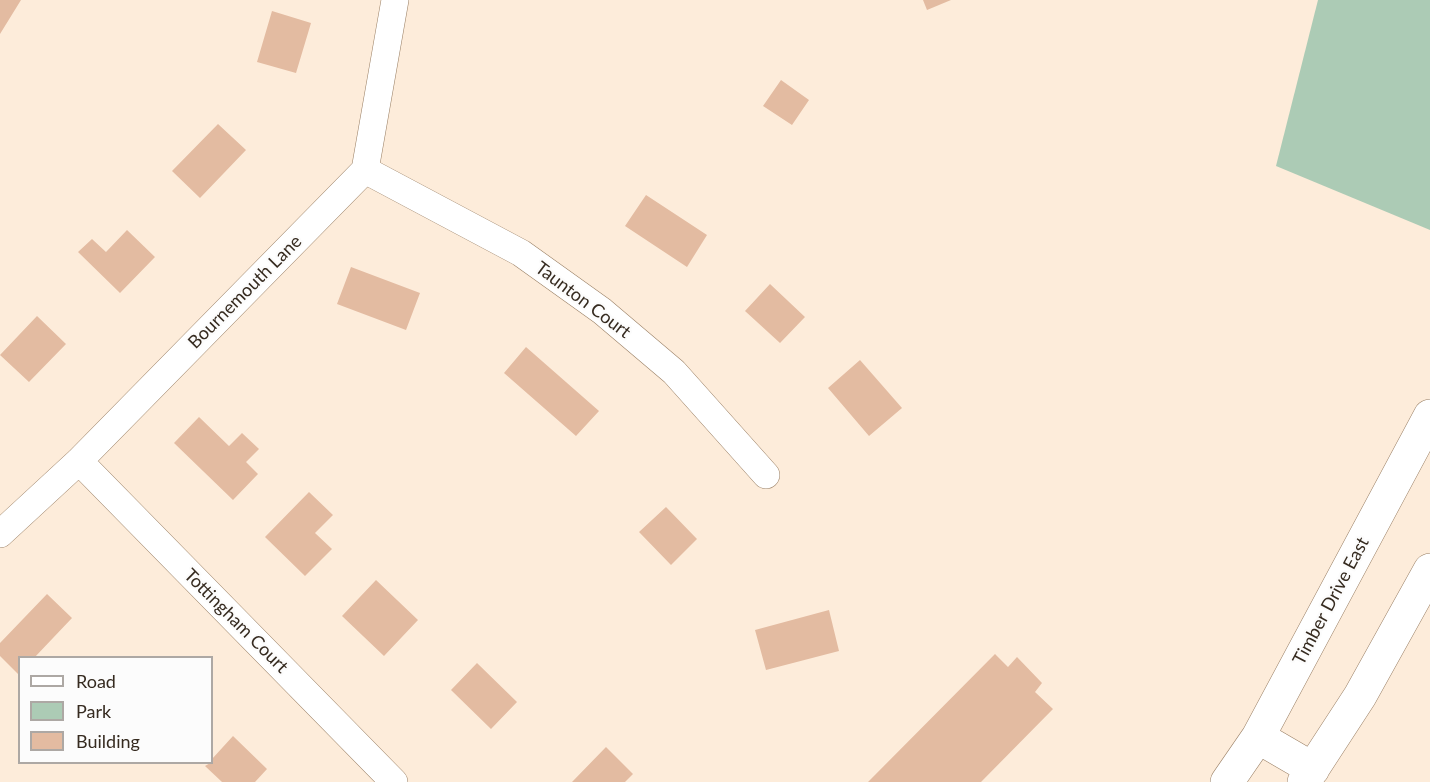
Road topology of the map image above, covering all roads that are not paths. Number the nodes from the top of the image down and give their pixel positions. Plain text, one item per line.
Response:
1 (395, 0) edge
2 (365, 170) junction
3 (1430, 416) edge
4 (78, 461) junction
5 (766, 475) dead end
6 (0, 534) edge
7 (1430, 570) edge
8 (1258, 736) junction
9 (1308, 775) edge
10 (394, 782) edge
11 (1227, 782) edge

1 - 2 street
2 - 4 street, Bournemouth Lane
2 - 5 street, Taunton Court
3 - 8 main road, Timber Drive East
4 - 6 street, Bournemouth Lane
4 - 10 street, Tottingham Court
7 - 9 main road
8 - 9 main road
8 - 11 main road, Timber Drive East

